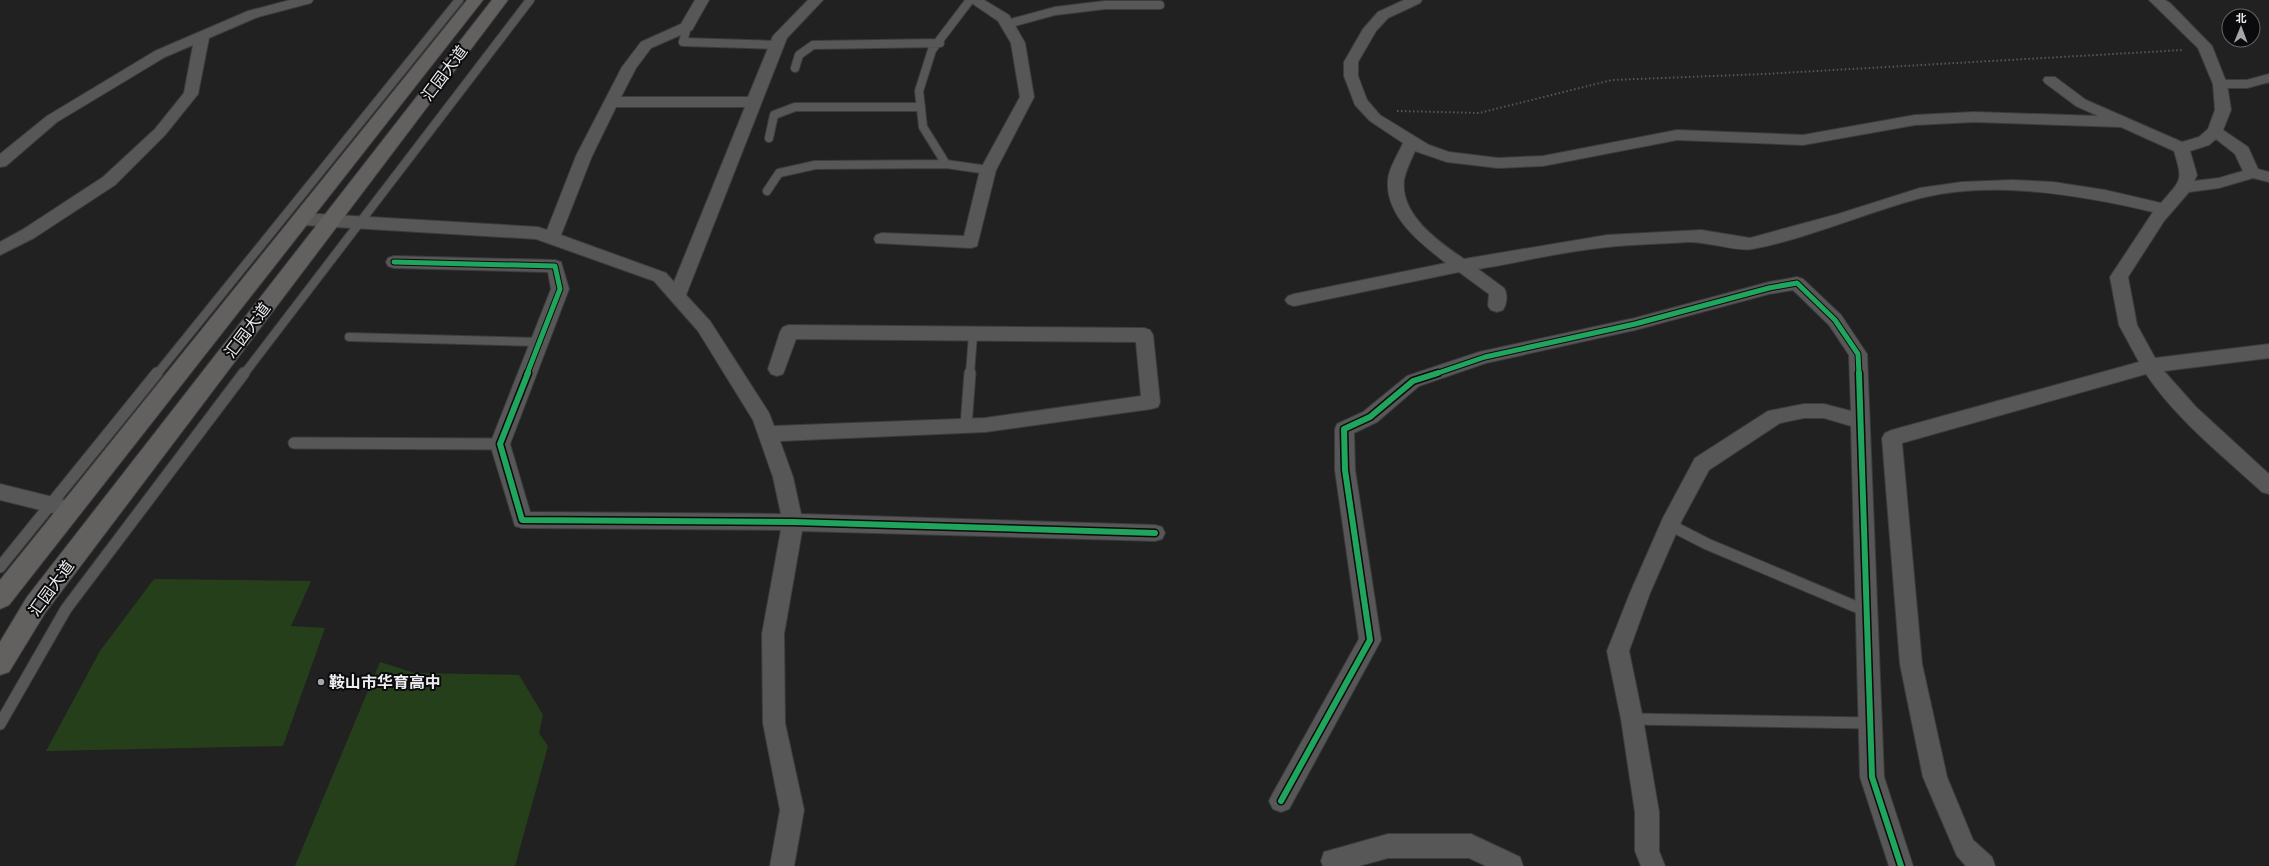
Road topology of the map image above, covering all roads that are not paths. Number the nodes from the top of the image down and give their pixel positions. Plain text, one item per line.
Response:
1 (306, 0) edge
2 (459, 0) edge
3 (475, 0) edge
4 (500, 0) edge
5 (530, 0) edge
6 (702, 0) edge
7 (816, 0) edge
8 (970, 0) edge
9 (974, 0) edge
10 (1415, 0) edge
11 (2156, 0) edge
12 (1160, 6) dead end
13 (1007, 24) junction
14 (688, 27) junction
15 (202, 36) junction
16 (940, 43) junction
17 (776, 45) junction
18 (795, 68) dead end
19 (2269, 78) edge
20 (2050, 80) dead end
21 (2220, 84) junction
22 (611, 102) junction
23 (754, 102) junction
24 (921, 108) junction
25 (2123, 122) junction
26 (2215, 131) junction
27 (769, 138) dead end
28 (1410, 142) junction
29 (2181, 148) junction
30 (0, 162) edge
31 (946, 164) junction
32 (988, 170) junction
33 (2252, 173) junction
34 (2269, 178) edge
35 (2184, 187) junction
36 (768, 191) dead end
37 (2165, 209) junction
38 (302, 219) junction
39 (331, 220) junction
40 (358, 222) junction
41 (552, 237) junction
42 (882, 239) dead end
43 (0, 249) edge
44 (394, 262) dead end
45 (1460, 266) junction
46 (677, 296) junction
47 (1294, 300) dead end
48 (1497, 306) dead end
49 (974, 334) junction
50 (349, 337) dead end
51 (539, 342) junction
52 (2269, 351) edge
53 (2149, 366) junction
54 (777, 369) dead end
55 (1860, 421) junction
56 (966, 426) junction
57 (768, 434) junction
58 (294, 443) dead end
59 (500, 444) junction
60 (2269, 486) edge
61 (0, 492) edge
62 (50, 504) junction
63 (69, 509) junction
64 (793, 522) junction
65 (1670, 525) junction
66 (1155, 533) dead end
67 (0, 567) edge
68 (1, 594) edge
69 (1866, 611) junction
70 (0, 664) edge
71 (1632, 718) junction
72 (1870, 723) junction
73 (0, 724) edge
74 (1281, 802) dead end
75 (1333, 861) dead end
76 (782, 866) edge
77 (1511, 866) edge
78 (1653, 866) edge
79 (1900, 866) edge
80 (1983, 866) edge

1 - 15 street
2 - 62 lane
3 - 38 main road, 汇园大道
4 - 39 main road, 汇园大道
5 - 40 lane
6 - 14 street
7 - 17 street
8 - 16 lane
9 - 13 street
10 - 28 street
11 - 21 street
12 - 13 lane
13 - 32 street
14 - 17 lane
14 - 22 street
15 - 30 street
15 - 43 street
16 - 18 lane
16 - 24 lane
17 - 23 street
19 - 21 lane
20 - 25 street
21 - 26 street
22 - 23 street
22 - 41 street
23 - 46 street
24 - 27 lane
24 - 31 lane
25 - 28 street
25 - 29 street
26 - 29 street
26 - 33 street
28 - 45 street
29 - 35 street
31 - 32 lane
31 - 36 lane
32 - 42 street
33 - 34 street
33 - 35 street
35 - 37 street
37 - 45 street
37 - 53 street
38 - 39 street
38 - 63 main road, 汇园大道
39 - 40 street
39 - 70 main road, 汇园大道
40 - 41 street
40 - 73 lane
41 - 46 street
44 - 51 street
45 - 47 street
45 - 48 street
46 - 57 street
49 - 54 street
49 - 56 lane
49 - 56 street
50 - 51 lane
51 - 59 street
52 - 53 street
53 - 60 street
53 - 80 street
55 - 65 street
55 - 69 street
55 - 74 street
56 - 57 street
57 - 64 street
58 - 59 lane
59 - 64 street
61 - 62 street
62 - 63 street
62 - 67 lane
63 - 68 main road, 汇园大道
64 - 66 street
64 - 76 street
65 - 69 lane
65 - 71 street
69 - 72 street
71 - 72 lane
71 - 78 street
72 - 79 street
75 - 77 street

